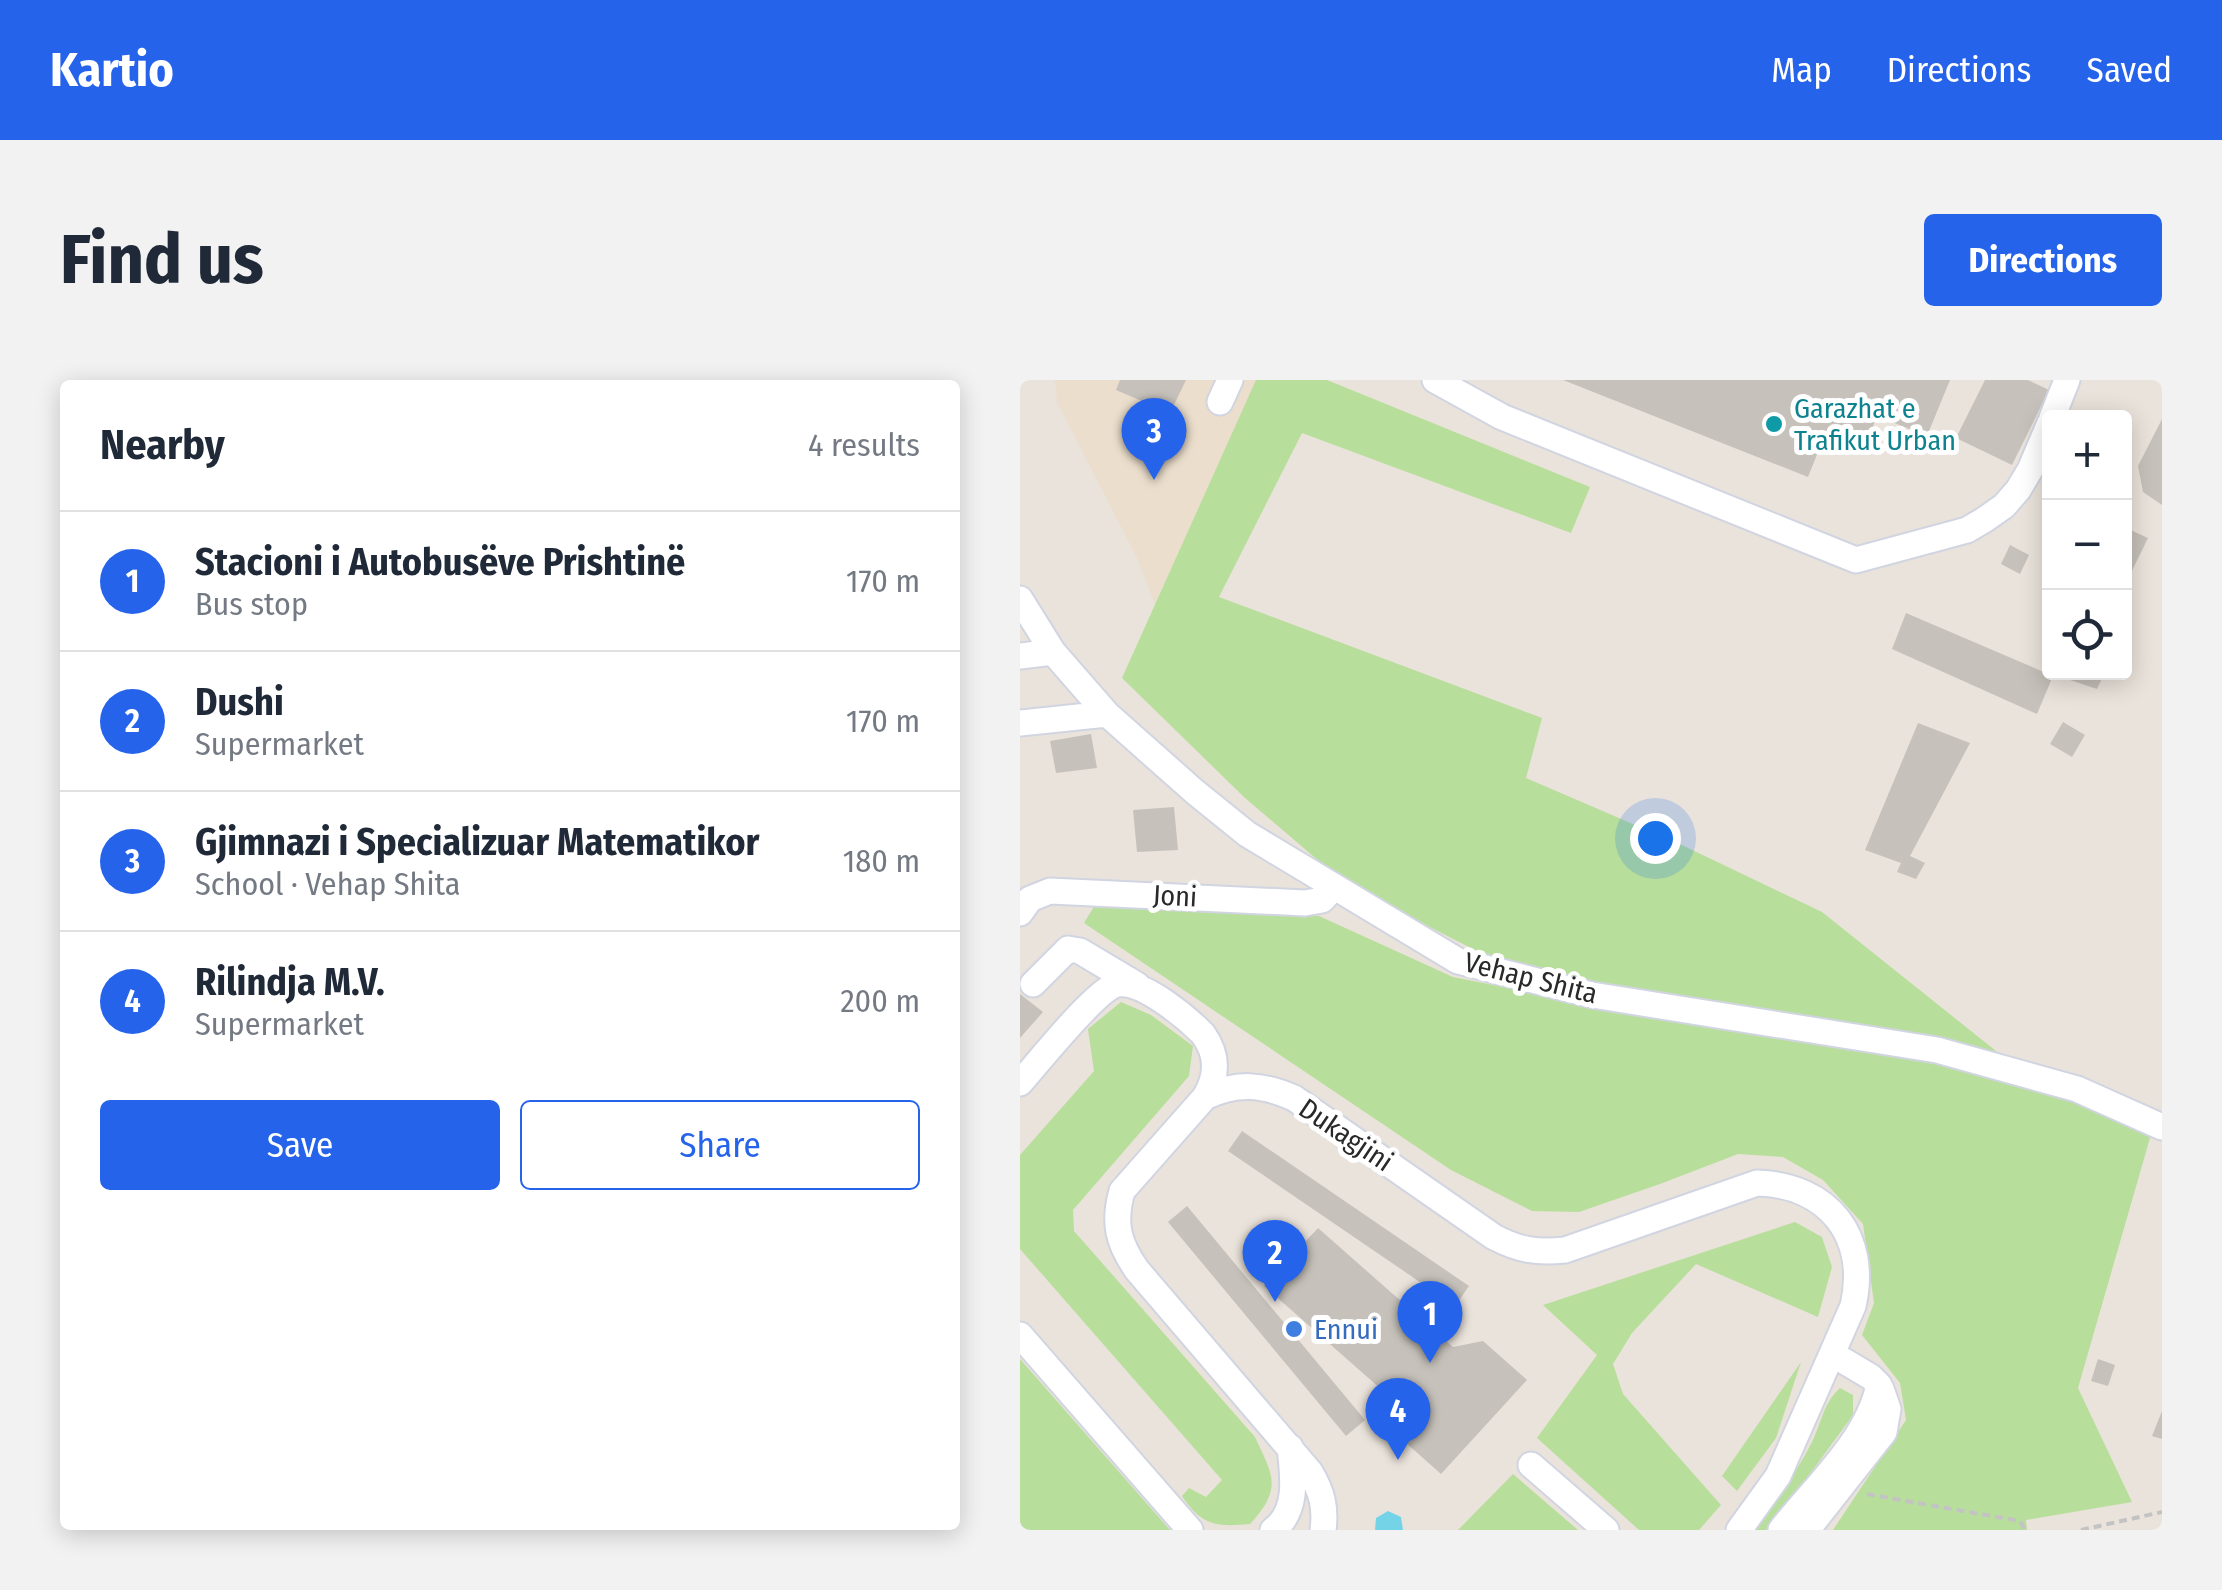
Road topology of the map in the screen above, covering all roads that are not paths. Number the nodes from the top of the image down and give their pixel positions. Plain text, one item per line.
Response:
1 (1435, 380) edge
2 (2067, 380) edge
3 (2054, 410) edge
4 (2042, 440) edge
5 (1020, 599) edge
6 (1053, 652) junction
7 (1020, 656) edge
8 (1107, 714) junction
9 (1020, 723) edge
10 (1333, 888) junction
11 (1020, 913) edge
12 (1033, 984) dead end
13 (1137, 985) junction
14 (1020, 1083) edge
15 (1205, 1097) junction
16 (2162, 1127) edge
17 (1020, 1335) edge
18 (1834, 1355) junction
19 (1879, 1386) junction
20 (1290, 1447) junction
21 (1532, 1465) dead end
22 (1190, 1530) edge
23 (1273, 1530) edge
24 (1323, 1530) edge
25 (1606, 1530) edge
26 (1739, 1530) edge
27 (1781, 1530) edge
28 (1807, 1530) edge

1 - 4 street
2 - 3 street
5 - 6 street, Vehap Shita
6 - 7 street
6 - 8 street, Vehap Shita
8 - 9 street
8 - 10 street, Vehap Shita
10 - 11 street, Joni
10 - 16 street, Vehap Shita
12 - 13 street
13 - 14 street
13 - 15 street
15 - 18 street, Dukagjini
15 - 20 street
17 - 22 street
18 - 19 street
18 - 26 street, Dukagjini
19 - 27 street
19 - 28 street
20 - 23 street
20 - 24 street
21 - 25 street

